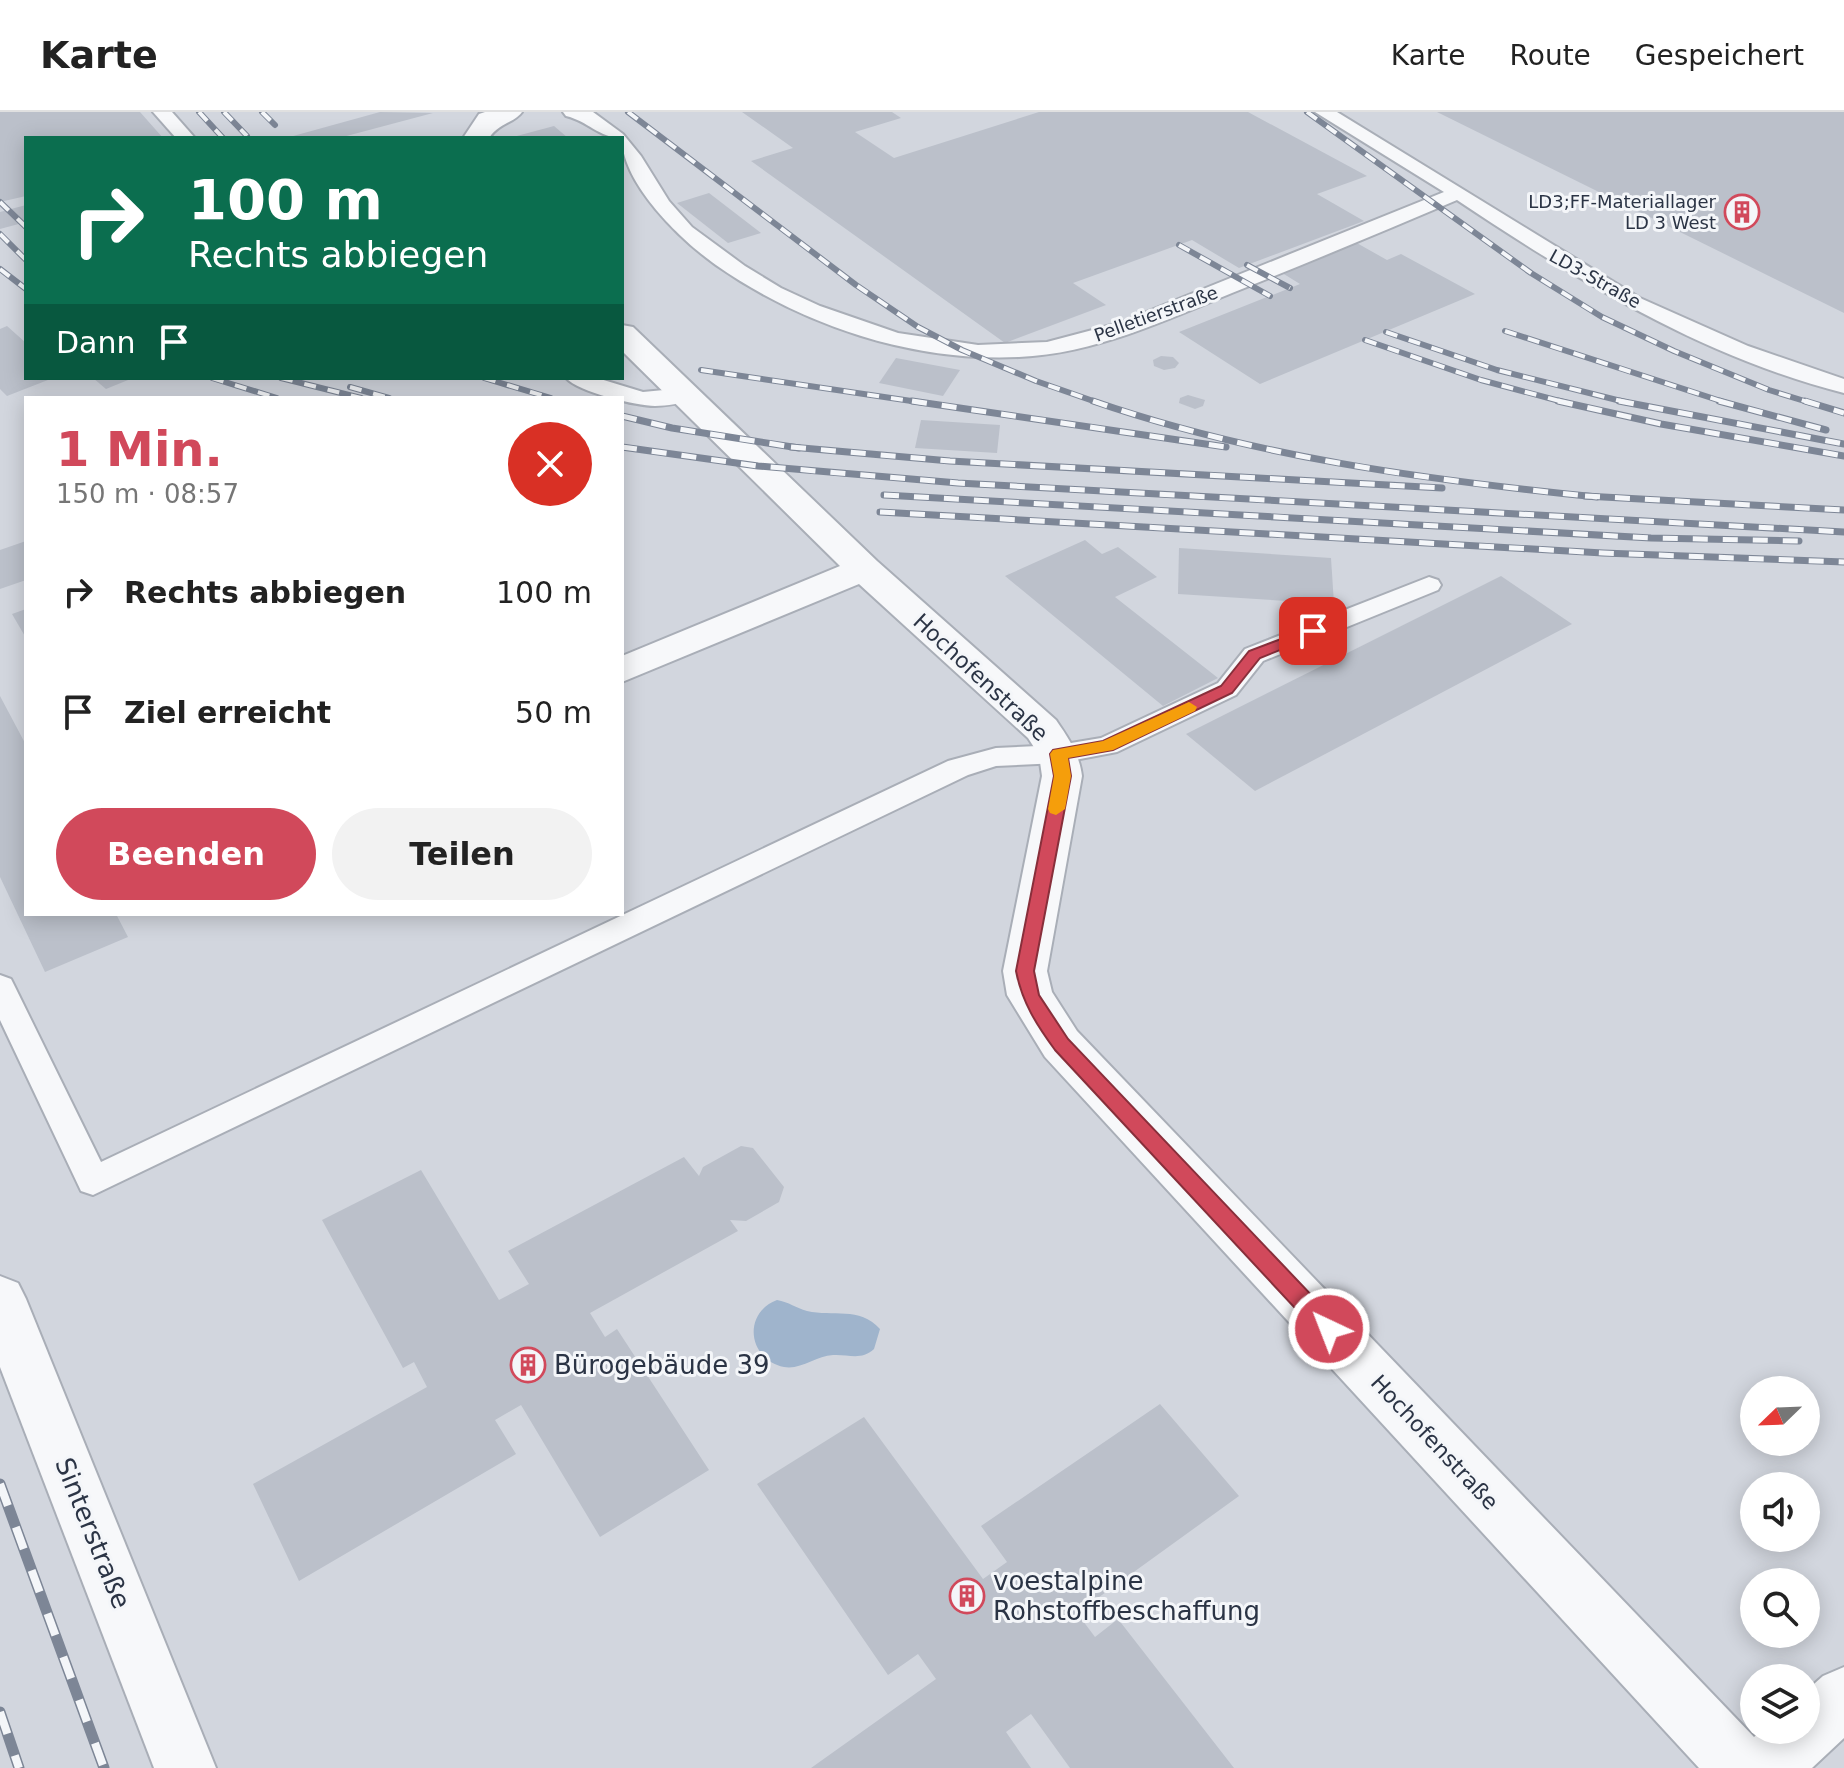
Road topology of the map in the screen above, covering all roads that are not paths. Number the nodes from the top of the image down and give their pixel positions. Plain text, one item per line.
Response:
1 (162, 112) edge
2 (510, 112) edge
3 (572, 112) edge
4 (1324, 112) edge
5 (184, 136) edge
6 (477, 136) edge
7 (614, 136) edge
8 (624, 146) edge
9 (1458, 193) junction
10 (624, 336) edge
11 (583, 380) edge
12 (1844, 386) edge
13 (685, 395) junction
14 (864, 569) junction
15 (1429, 585) dead end
16 (624, 669) edge
17 (1059, 754) junction
18 (0, 987) edge
19 (0, 1299) edge
20 (1844, 1697) edge
21 (185, 1768) edge
22 (1741, 1768) edge
23 (1766, 1768) edge

1 - 5 lane
2 - 6 street
3 - 7 lane
4 - 9 lane, LD3-Straße
8 - 9 lane, Pelletierstraße
9 - 12 lane, LD3-Straße
10 - 13 street, Hochofenstraße
11 - 13 lane
13 - 14 street, Hochofenstraße
14 - 16 street
14 - 17 street, Hochofenstraße
15 - 17 lane
17 - 18 lane
17 - 22 street, Hochofenstraße
19 - 21 street, Sinterstraße
20 - 23 street

